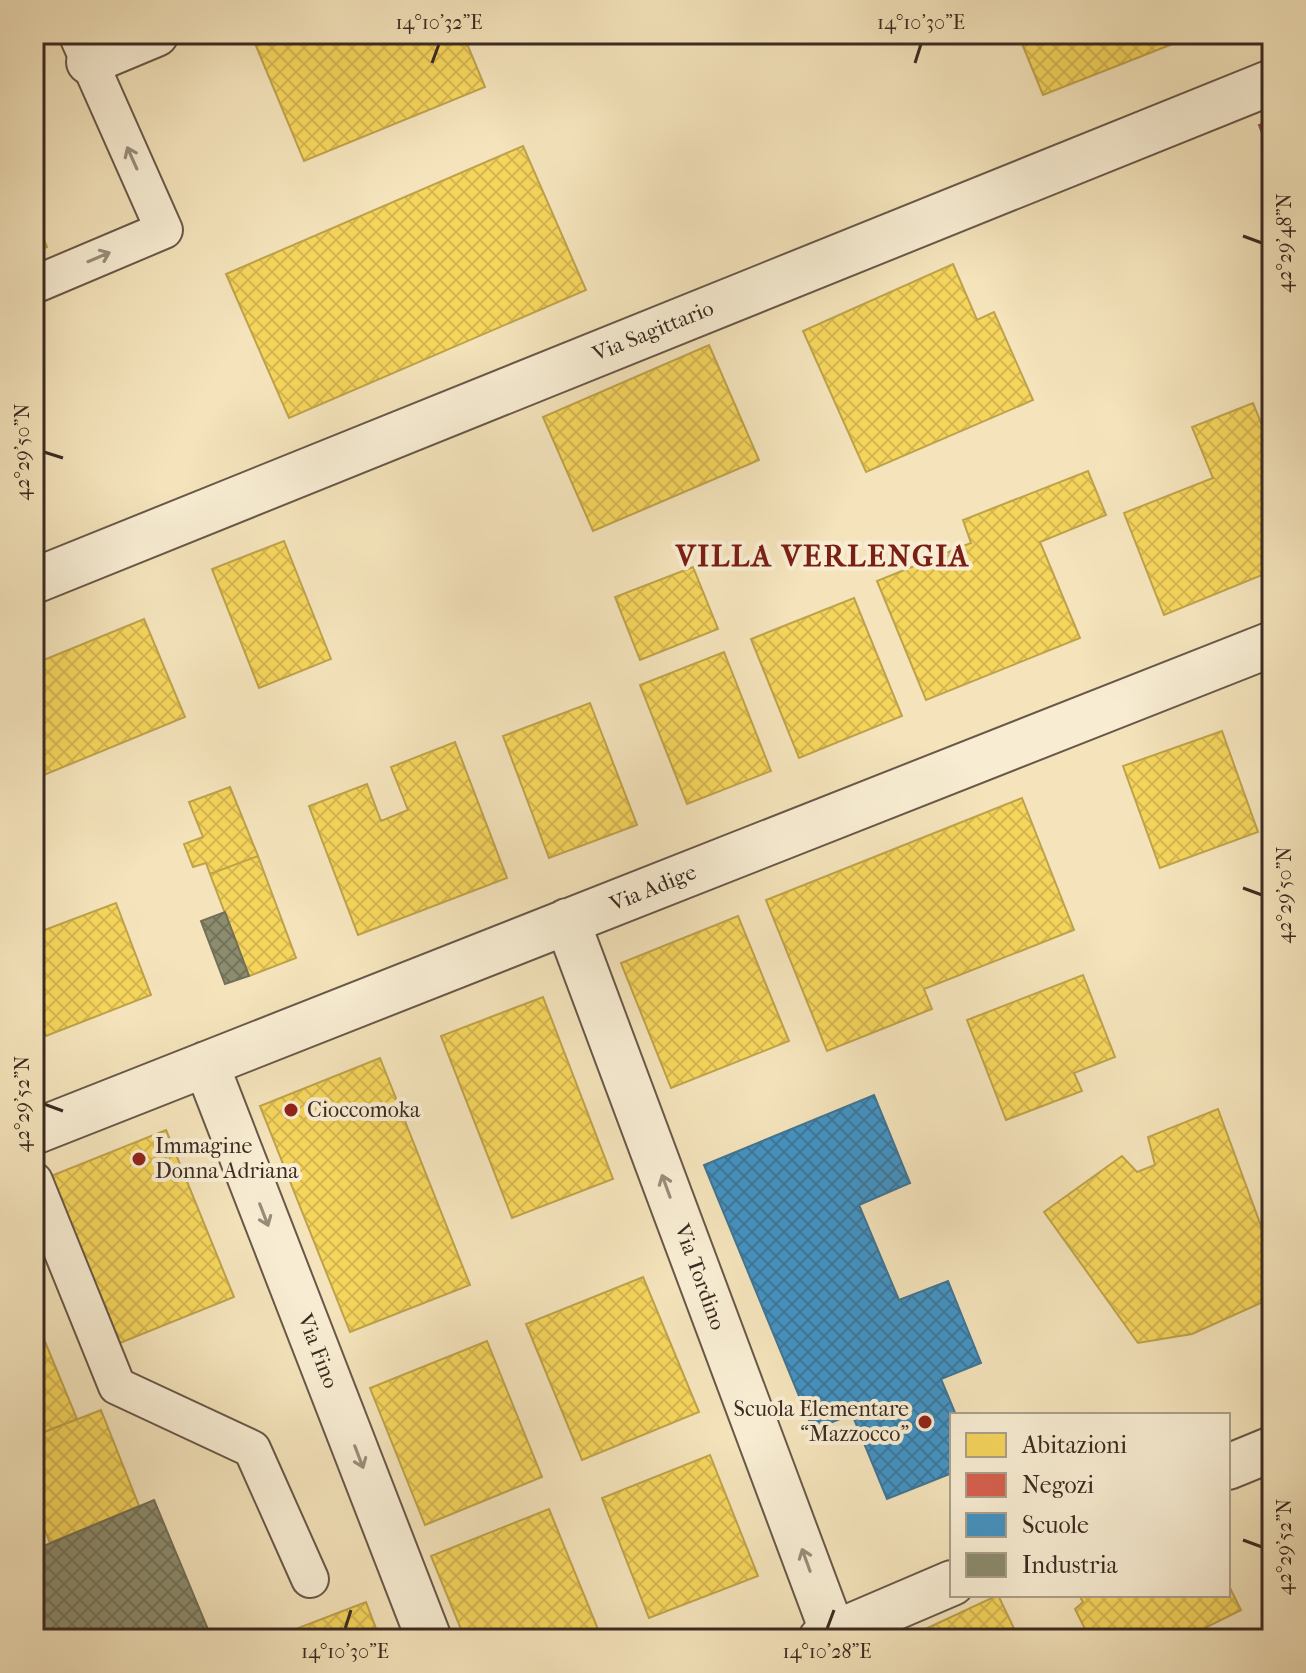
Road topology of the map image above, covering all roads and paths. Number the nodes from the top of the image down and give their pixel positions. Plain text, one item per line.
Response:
1 (156, 34) edge
2 (83, 48) edge
3 (1272, 82) edge
4 (34, 285) edge
5 (34, 581) edge
6 (1272, 644) edge
7 (567, 921) junction
8 (206, 1064) junction
9 (34, 1132) edge
10 (34, 1181) edge
11 (1272, 1449) edge
12 (1230, 1466) edge
13 (310, 1579) dead end
14 (950, 1584) edge
15 (827, 1636) edge
16 (429, 1639) edge

1 - 2 street
4 -> 2 lane
3 - 5 street, Via Sagittario
6 - 7 street, Via Adige
7 - 8 street, Via Adige
15 -> 7 street, Via Tordino
8 - 9 street, Via Adige
8 -> 16 street, Via Fino
10 - 13 lane
11 - 12 street
14 - 15 street

